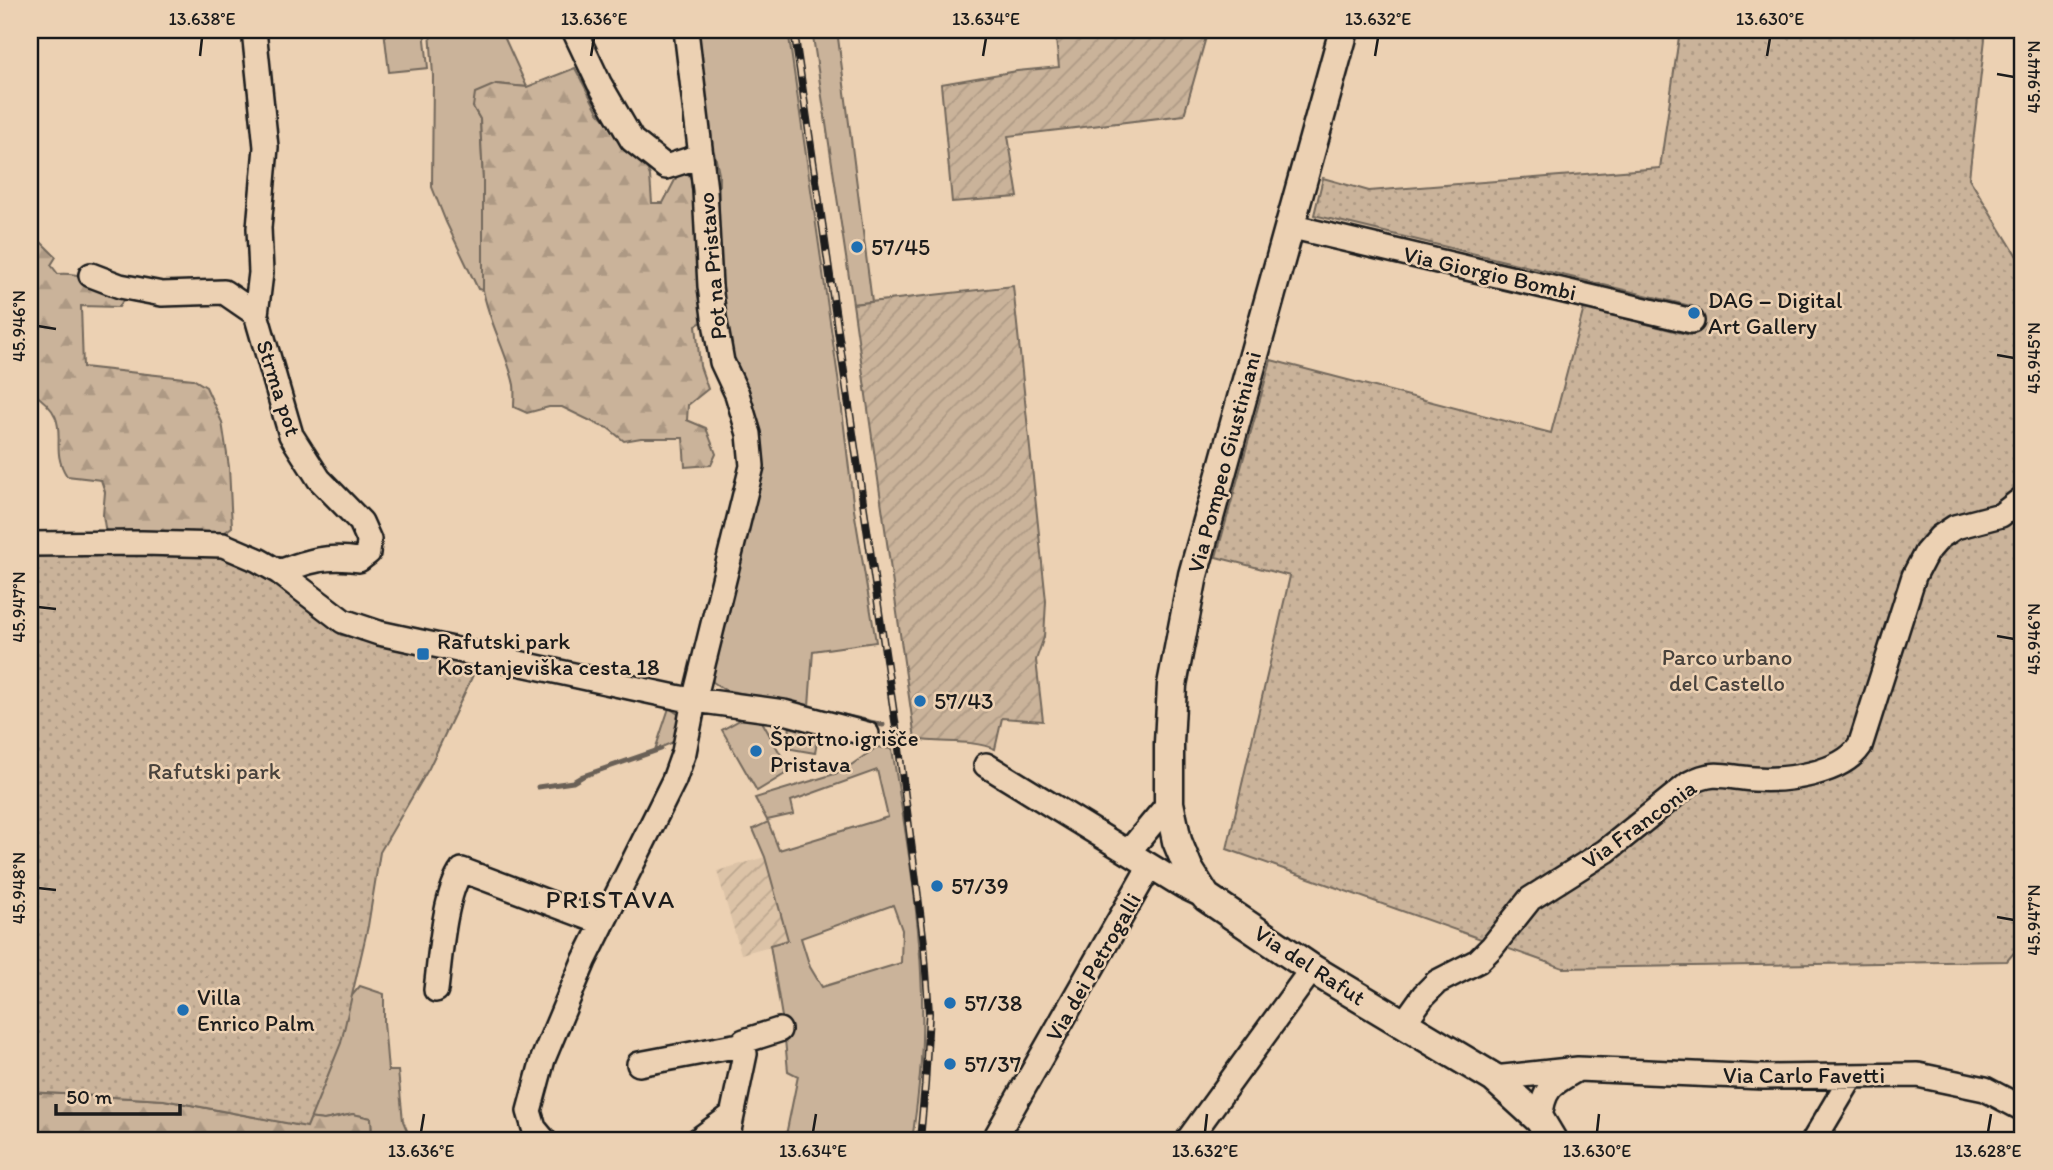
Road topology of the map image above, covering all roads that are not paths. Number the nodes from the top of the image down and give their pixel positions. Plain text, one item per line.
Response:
1 (254, 30) edge
2 (573, 30) edge
3 (685, 30) edge
4 (1344, 30) edge
5 (700, 156) junction
6 (1289, 226) junction
7 (91, 275) dead end
8 (256, 314) junction
9 (1692, 321) dead end
10 (2023, 498) edge
11 (30, 544) edge
12 (279, 572) junction
13 (694, 701) junction
14 (867, 734) dead end
15 (986, 765) dead end
16 (1169, 803) junction
17 (1127, 850) junction
18 (1150, 866) junction
19 (1206, 897) junction
20 (603, 923) junction
21 (1312, 969) junction
22 (436, 990) dead end
23 (1404, 1023) junction
24 (779, 1030) dead end
25 (740, 1051) junction
26 (639, 1063) dead end
27 (1578, 1069) junction
28 (1852, 1076) junction
29 (1494, 1078) junction
30 (2023, 1109) edge
31 (732, 1115) junction
32 (1546, 1130) edge
33 (532, 1136) edge
34 (698, 1140) edge
35 (727, 1140) edge
36 (994, 1140) edge
37 (1188, 1140) edge
38 (1814, 1140) edge

1 - 8 street, Strma pot
2 - 5 street
3 - 5 street, Pot na Pristavo
4 - 6 main road, Via Pompeo Giustiniani
5 - 13 street, Pot na Pristavo
6 - 9 street, Via Giorgio Bombi
6 - 16 main road, Via Pompeo Giustiniani
7 - 8 street, Strma pot
8 - 12 street, Strma pot
10 - 23 street, Via Franconia
11 - 12 street
12 - 13 street
13 - 14 street
13 - 20 street, Pot na Pristavo
15 - 17 street, Via del Rafut
16 - 17 street
16 - 19 main road, Via Pompeo Giustiniani
17 - 18 street, Via del Rafut
18 - 19 street, Via del Rafut
18 - 36 street, Via dei Petrogalli
19 - 21 main road, Via del Rafut
20 - 22 street
20 - 33 street, Pot na Pristavo
21 - 23 main road, Via del Rafut
21 - 37 street
23 - 29 main road, Via del Rafut
24 - 25 street
25 - 26 street
25 - 31 street
27 - 28 street, Via Carlo Favetti
27 - 29 street, Via Carlo Favetti
27 - 32 street
28 - 30 street, Via Carlo Favetti
28 - 38 street
29 - 32 main road, Via del Rafut
31 - 34 street
31 - 35 street

